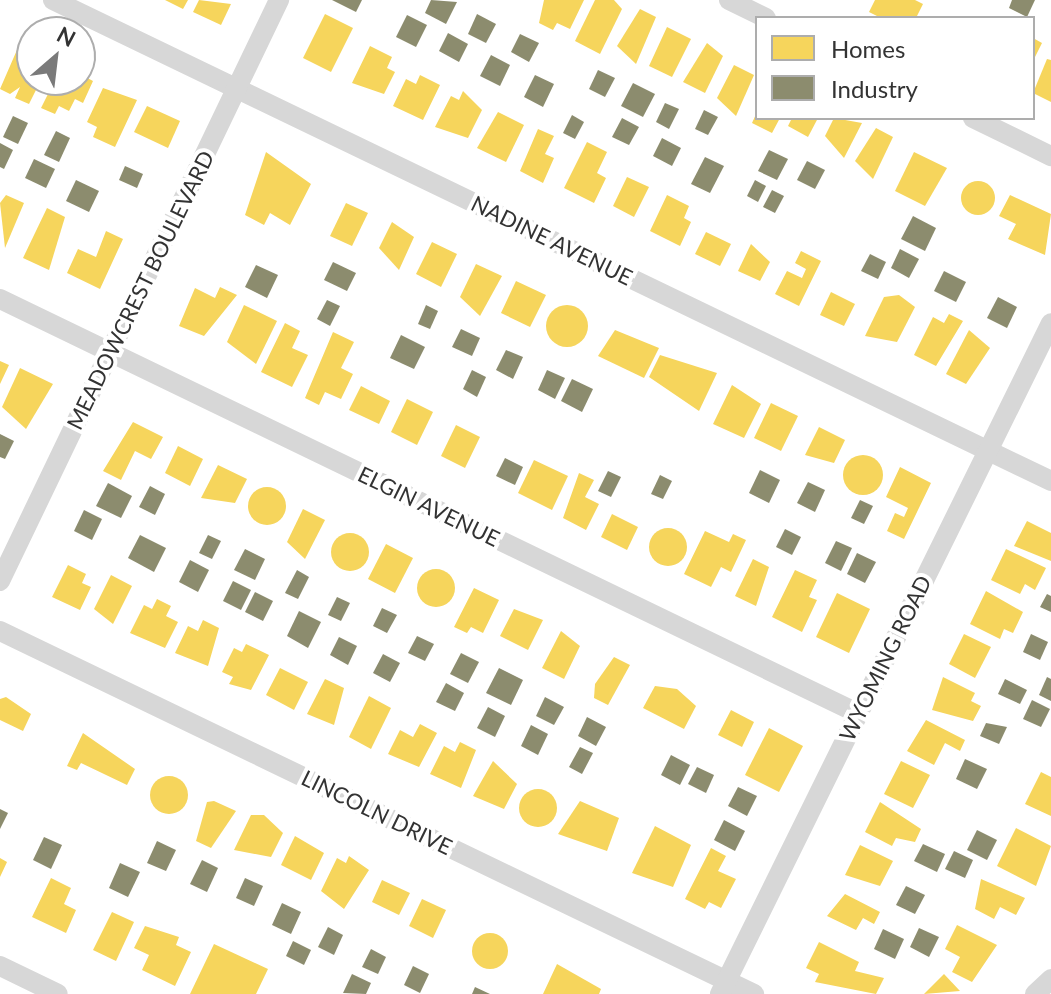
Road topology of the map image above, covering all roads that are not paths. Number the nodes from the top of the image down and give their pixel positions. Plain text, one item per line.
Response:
1 (53, 0) edge
2 (279, 0) edge
3 (729, 0) edge
4 (762, 16) edge
5 (236, 89) junction
6 (977, 120) edge
7 (1051, 156) edge
8 (0, 299) edge
9 (1051, 323) edge
10 (110, 352) junction
11 (988, 451) junction
12 (1051, 481) edge
13 (0, 581) edge
14 (0, 631) edge
15 (857, 713) junction
16 (0, 966) edge
17 (1051, 979) edge
18 (724, 987) edge
19 (58, 994) edge
20 (754, 994) edge
21 (1035, 994) edge

1 - 5 street, NADINE AVENUE
2 - 5 street, MEADOWCREST BOULEVARD
3 - 4 street
5 - 10 street, MEADOWCREST BOULEVARD
5 - 11 street, NADINE AVENUE
6 - 7 street
8 - 10 street, ELGIN AVENUE
9 - 11 street, WYOMING ROAD
10 - 13 street, MEADOWCREST BOULEVARD
10 - 15 street, ELGIN AVENUE
11 - 12 street, NADINE AVENUE
11 - 15 street, WYOMING ROAD
14 - 18 street, LINCOLN DRIVE
15 - 18 street, WYOMING ROAD
16 - 19 street
17 - 21 street
18 - 20 street, LINCOLN DRIVE

